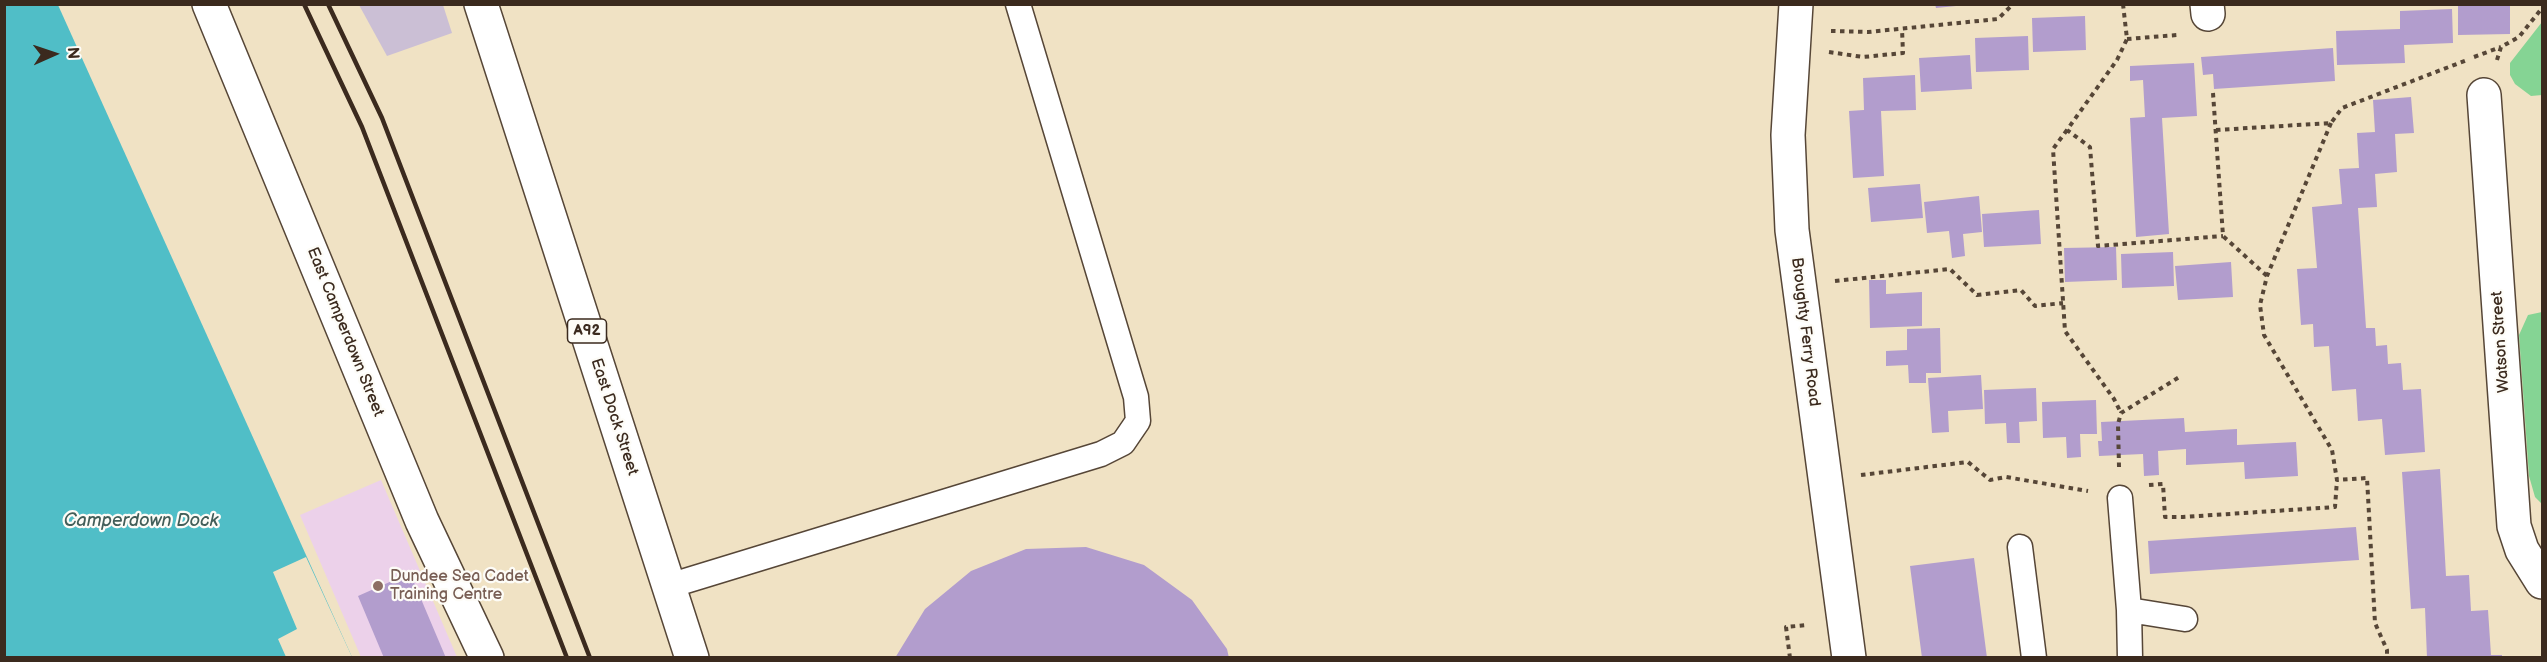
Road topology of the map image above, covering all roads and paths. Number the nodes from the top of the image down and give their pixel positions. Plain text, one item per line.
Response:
1 (209, 4) edge
2 (481, 4) edge
3 (1018, 4) edge
4 (1796, 4) edge
5 (2013, 4) edge
6 (2123, 4) edge
7 (2542, 8) edge
8 (1902, 29) junction
9 (1868, 32) dead end
10 (2137, 38) dead end
11 (2127, 39) junction
12 (1793, 48) junction
13 (2501, 48) junction
14 (2213, 93) dead end
15 (2484, 95) joint
16 (2331, 123) junction
17 (2067, 130) junction
18 (2216, 130) junction
19 (2223, 236) junction
20 (2267, 276) junction
21 (1866, 277) dead end
22 (2063, 303) junction
23 (2181, 376) dead end
24 (2121, 413) junction
25 (1893, 470) dead end
26 (2337, 480) junction
27 (2163, 484) dead end
28 (2120, 488) joint
29 (2087, 491) dead end
30 (2020, 547) dead end
31 (2542, 582) edge
32 (669, 586) junction
33 (2129, 610) junction
34 (2185, 619) dead end
35 (1786, 627) dead end
36 (487, 657) edge
37 (692, 657) edge
38 (1790, 657) edge
39 (1849, 657) edge
40 (2034, 657) edge
41 (2130, 657) edge
42 (2387, 657) edge

1 - 36 main road, East Camperdown Street
2 - 32 main road, East Dock Street / A92
3 - 32 lane
4 - 12 main road, Broughty Ferry Road
5 - 8 path
6 - 11 path
7 - 13 path
8 - 9 path
8 - 12 path
10 - 11 path
11 - 17 path
12 - 39 main road, Broughty Ferry Road
13 - 15 path
13 - 16 path
14 - 18 path
15 - 31 main road, Watson Street
16 - 18 path
16 - 20 path
17 - 19 path
17 - 22 path
18 - 19 path
19 - 20 path
20 - 26 path
21 - 22 path
22 - 24 path
23 - 24 path
24 - 28 path
25 - 29 path
26 - 27 path
26 - 42 path
28 - 33 lane
30 - 40 lane
32 - 37 main road, East Dock Street / A92
33 - 34 lane
33 - 41 lane
35 - 38 path

